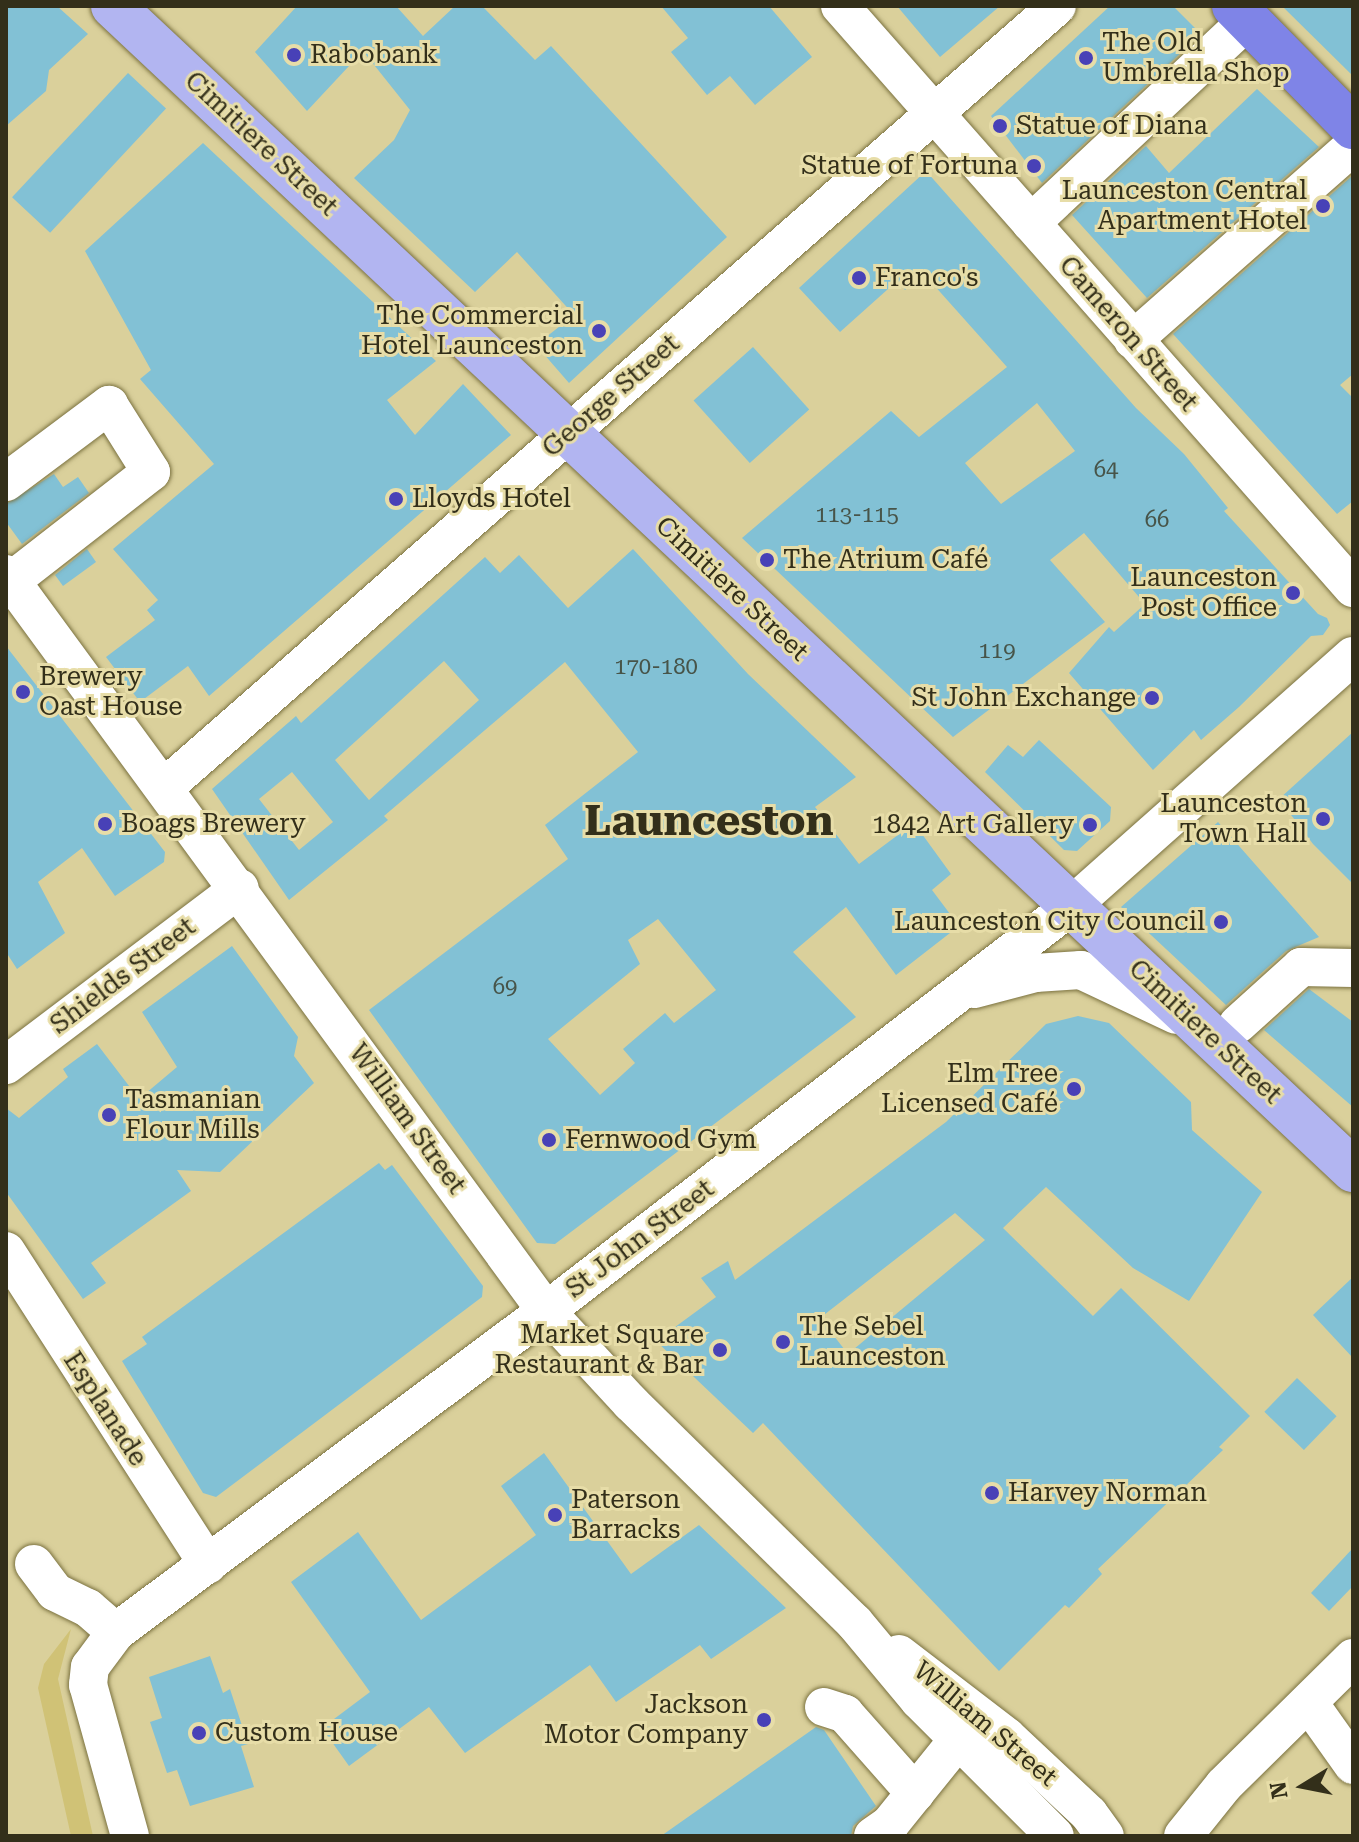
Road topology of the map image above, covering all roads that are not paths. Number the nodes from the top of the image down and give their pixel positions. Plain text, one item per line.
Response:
1 (113, 6) edge
2 (840, 6) edge
3 (1057, 6) edge
4 (1241, 13) edge
5 (933, 115) junction
6 (1353, 127) edge
7 (1353, 146) edge
8 (1031, 223) junction
9 (1133, 340) junction
10 (568, 433) junction
11 (6, 482) edge
12 (8, 578) edge
13 (1353, 588) edge
14 (1353, 656) edge
15 (166, 786) junction
16 (240, 888) junction
17 (1070, 907) junction
18 (1353, 968) edge
19 (959, 992) junction
20 (1221, 1027) junction
21 (6, 1065) edge
22 (1353, 1170) edge
23 (6, 1251) edge
24 (546, 1311) junction
25 (34, 1564) dead end
26 (208, 1565) junction
27 (116, 1632) junction
28 (1353, 1658) edge
29 (1309, 1703) junction
30 (824, 1707) dead end
31 (968, 1726) junction
32 (1258, 1755) junction
33 (1353, 1765) edge
34 (915, 1793) junction
35 (130, 1836) edge
36 (873, 1836) edge
37 (1055, 1836) edge
38 (1105, 1836) edge
39 (1183, 1836) edge
40 (1205, 1836) edge

1 - 10 main road, Cimitiere Street
2 - 5 street, Cameron Street
3 - 5 street, George Street
4 - 6 highway
4 - 8 street
5 - 8 street, Cameron Street
5 - 10 street, George Street
7 - 9 street
8 - 9 street, Cameron Street
9 - 13 street, Cameron Street
10 - 15 street, George Street
10 - 17 main road, Cimitiere Street
11 - 12 street
12 - 15 street, William Street
14 - 17 street, St John Street
15 - 16 street, William Street
16 - 21 street, Shields Street
16 - 24 street, William Street
17 - 19 street, St John Street
17 - 20 main road, Cimitiere Street
18 - 20 street
19 - 20 street
19 - 24 street, St John Street
20 - 22 main road, Cimitiere Street
23 - 26 street, Esplanade
24 - 26 street, St John Street
24 - 31 street, William Street
25 - 27 street
26 - 27 street, St John Street
27 - 35 street, St John Street
28 - 29 street
29 - 32 street
29 - 33 street
30 - 34 street
31 - 34 street
31 - 37 street, William Street
31 - 38 street, William Street
32 - 39 street
32 - 40 street
34 - 36 street

